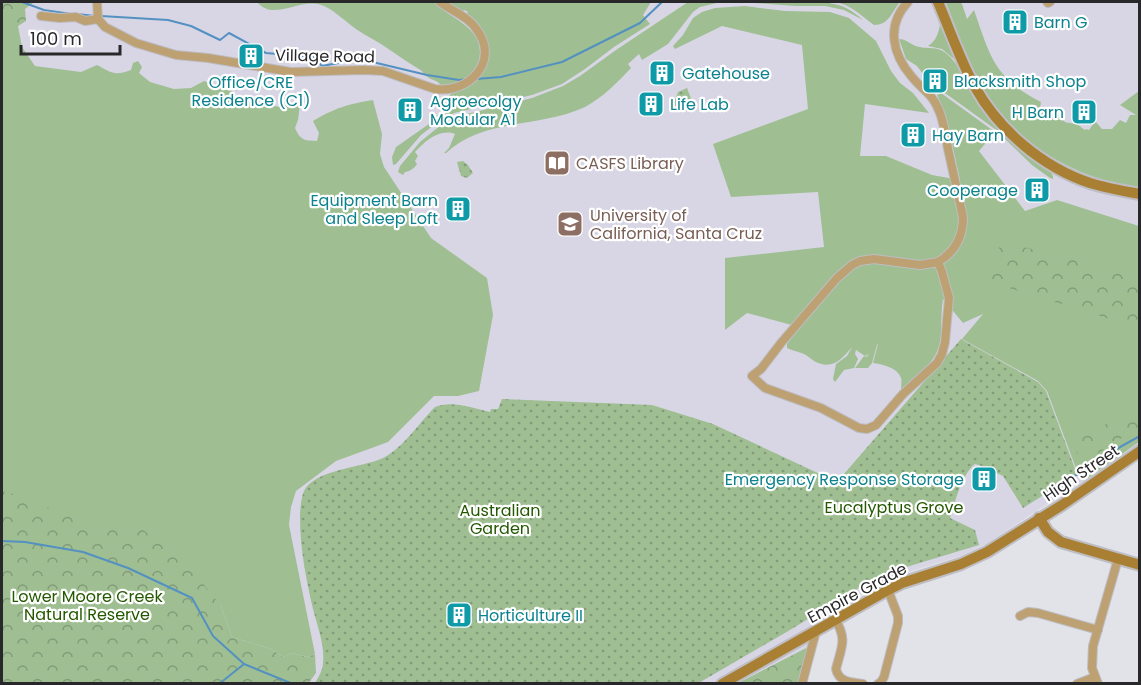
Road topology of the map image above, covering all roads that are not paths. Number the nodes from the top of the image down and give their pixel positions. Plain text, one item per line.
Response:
1 (97, 2) edge
2 (440, 2) edge
3 (908, 2) edge
4 (938, 2) edge
5 (41, 16) dead end
6 (98, 19) junction
7 (1140, 194) edge
8 (938, 261) junction
9 (1140, 451) edge
10 (1039, 519) junction
11 (1118, 559) junction
12 (1140, 565) edge
13 (888, 590) junction
14 (1020, 616) dead end
15 (836, 620) junction
16 (1098, 630) junction
17 (816, 631) junction
18 (1096, 680) edge
19 (722, 684) edge
20 (802, 684) edge
21 (863, 684) edge
22 (878, 684) edge
23 (1077, 684) edge

1 - 6 street
2 - 6 street, Village Road
3 - 8 street
4 - 7 main road
5 - 6 street
8 - 8 street
9 - 10 main road, High Street
10 - 11 main road
10 - 13 main road, Empire Grade
11 - 12 main road
11 - 16 street
13 - 15 main road, Empire Grade
13 - 22 street
14 - 16 street
15 - 17 main road, Empire Grade
15 - 21 street
16 - 18 street
17 - 19 main road, Empire Grade
17 - 20 street
18 - 23 street

